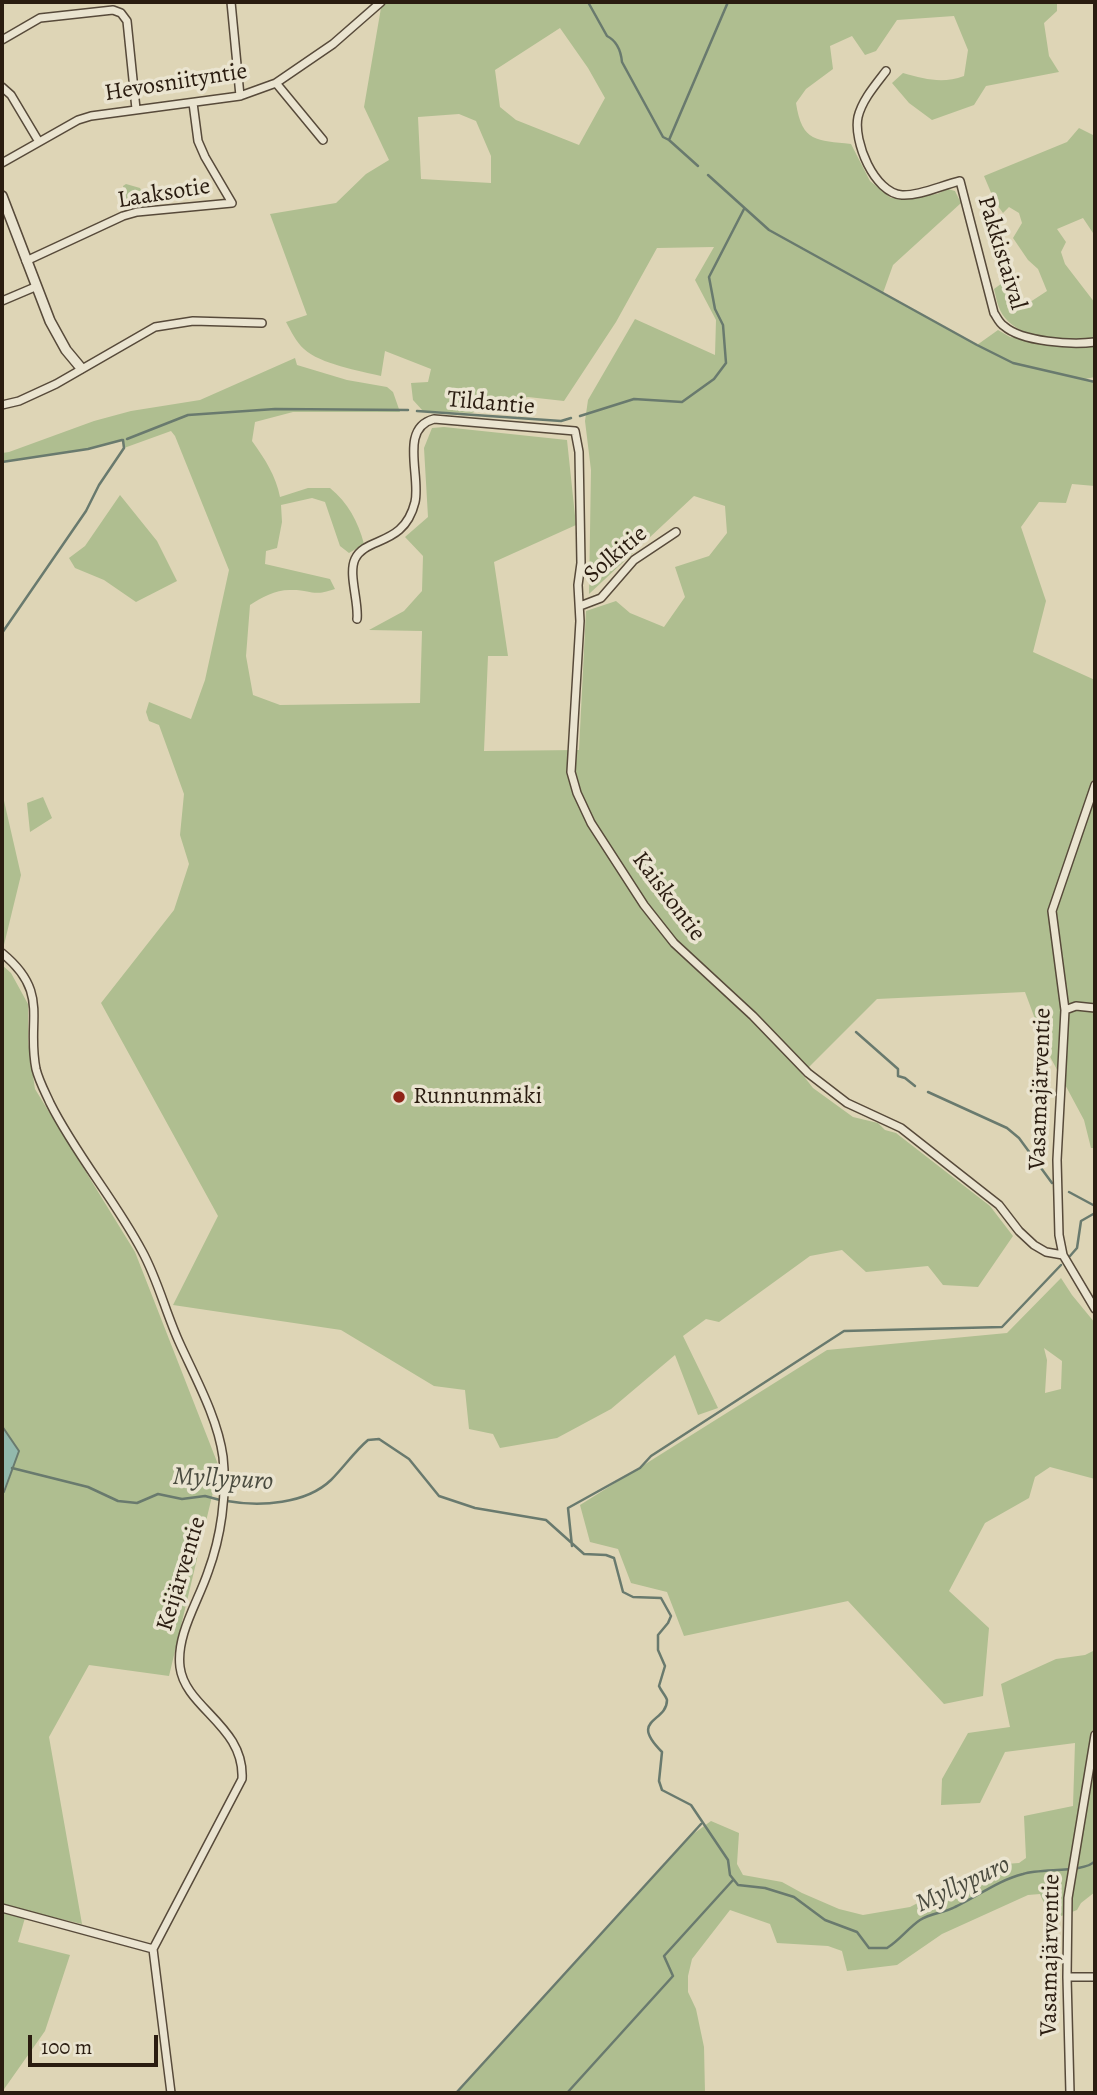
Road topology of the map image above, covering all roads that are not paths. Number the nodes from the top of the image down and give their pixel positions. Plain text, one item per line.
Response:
1 (230, 2) edge
2 (381, 2) edge
3 (2, 40) edge
4 (886, 71) dead end
5 (276, 83) junction
6 (2, 87) edge
7 (240, 96) junction
8 (193, 103) junction
9 (136, 109) junction
10 (323, 140) dead end
11 (39, 142) junction
12 (2, 163) edge
13 (2, 196) edge
14 (26, 261) junction
15 (35, 287) junction
16 (2, 301) edge
17 (262, 323) dead end
18 (1095, 342) edge
19 (82, 368) junction
20 (2, 404) edge
21 (575, 431) joint
22 (676, 532) dead end
23 (580, 606) junction
24 (357, 619) dead end
25 (1095, 785) edge
26 (2, 953) edge
27 (1095, 1008) edge
28 (1065, 1010) junction
29 (1063, 1255) junction
30 (1095, 1309) edge
31 (1095, 1735) edge
32 (2, 1908) edge
33 (153, 1949) junction
34 (1067, 1977) junction
35 (1095, 1977) edge
36 (171, 2093) edge
37 (1070, 2093) edge

1 - 7 street
2 - 5 street, Hevosniityntie
3 - 9 street
4 - 18 street, Pakkistaival
5 - 7 street, Hevosniityntie
5 - 10 street
6 - 11 street
7 - 8 street, Hevosniityntie
8 - 9 street, Hevosniityntie
8 - 14 street, Laaksotie
9 - 11 street, Hevosniityntie
11 - 12 street, Hevosniityntie
13 - 14 street
14 - 15 street
15 - 16 street
15 - 19 street
17 - 19 street
19 - 20 street
21 - 23 street, Kaiskontie
21 - 24 street, Tildantie
22 - 23 street, Solkitie
23 - 29 street, Kaiskontie
25 - 28 street, Vasamajärventie
26 - 33 street, Keijärventie
27 - 28 street
28 - 29 street, Vasamajärventie
29 - 30 street, Vasamajärventie
31 - 34 street, Vasamajärventie
32 - 33 street
33 - 36 street
34 - 35 street
34 - 37 street, Vasamajärventie

